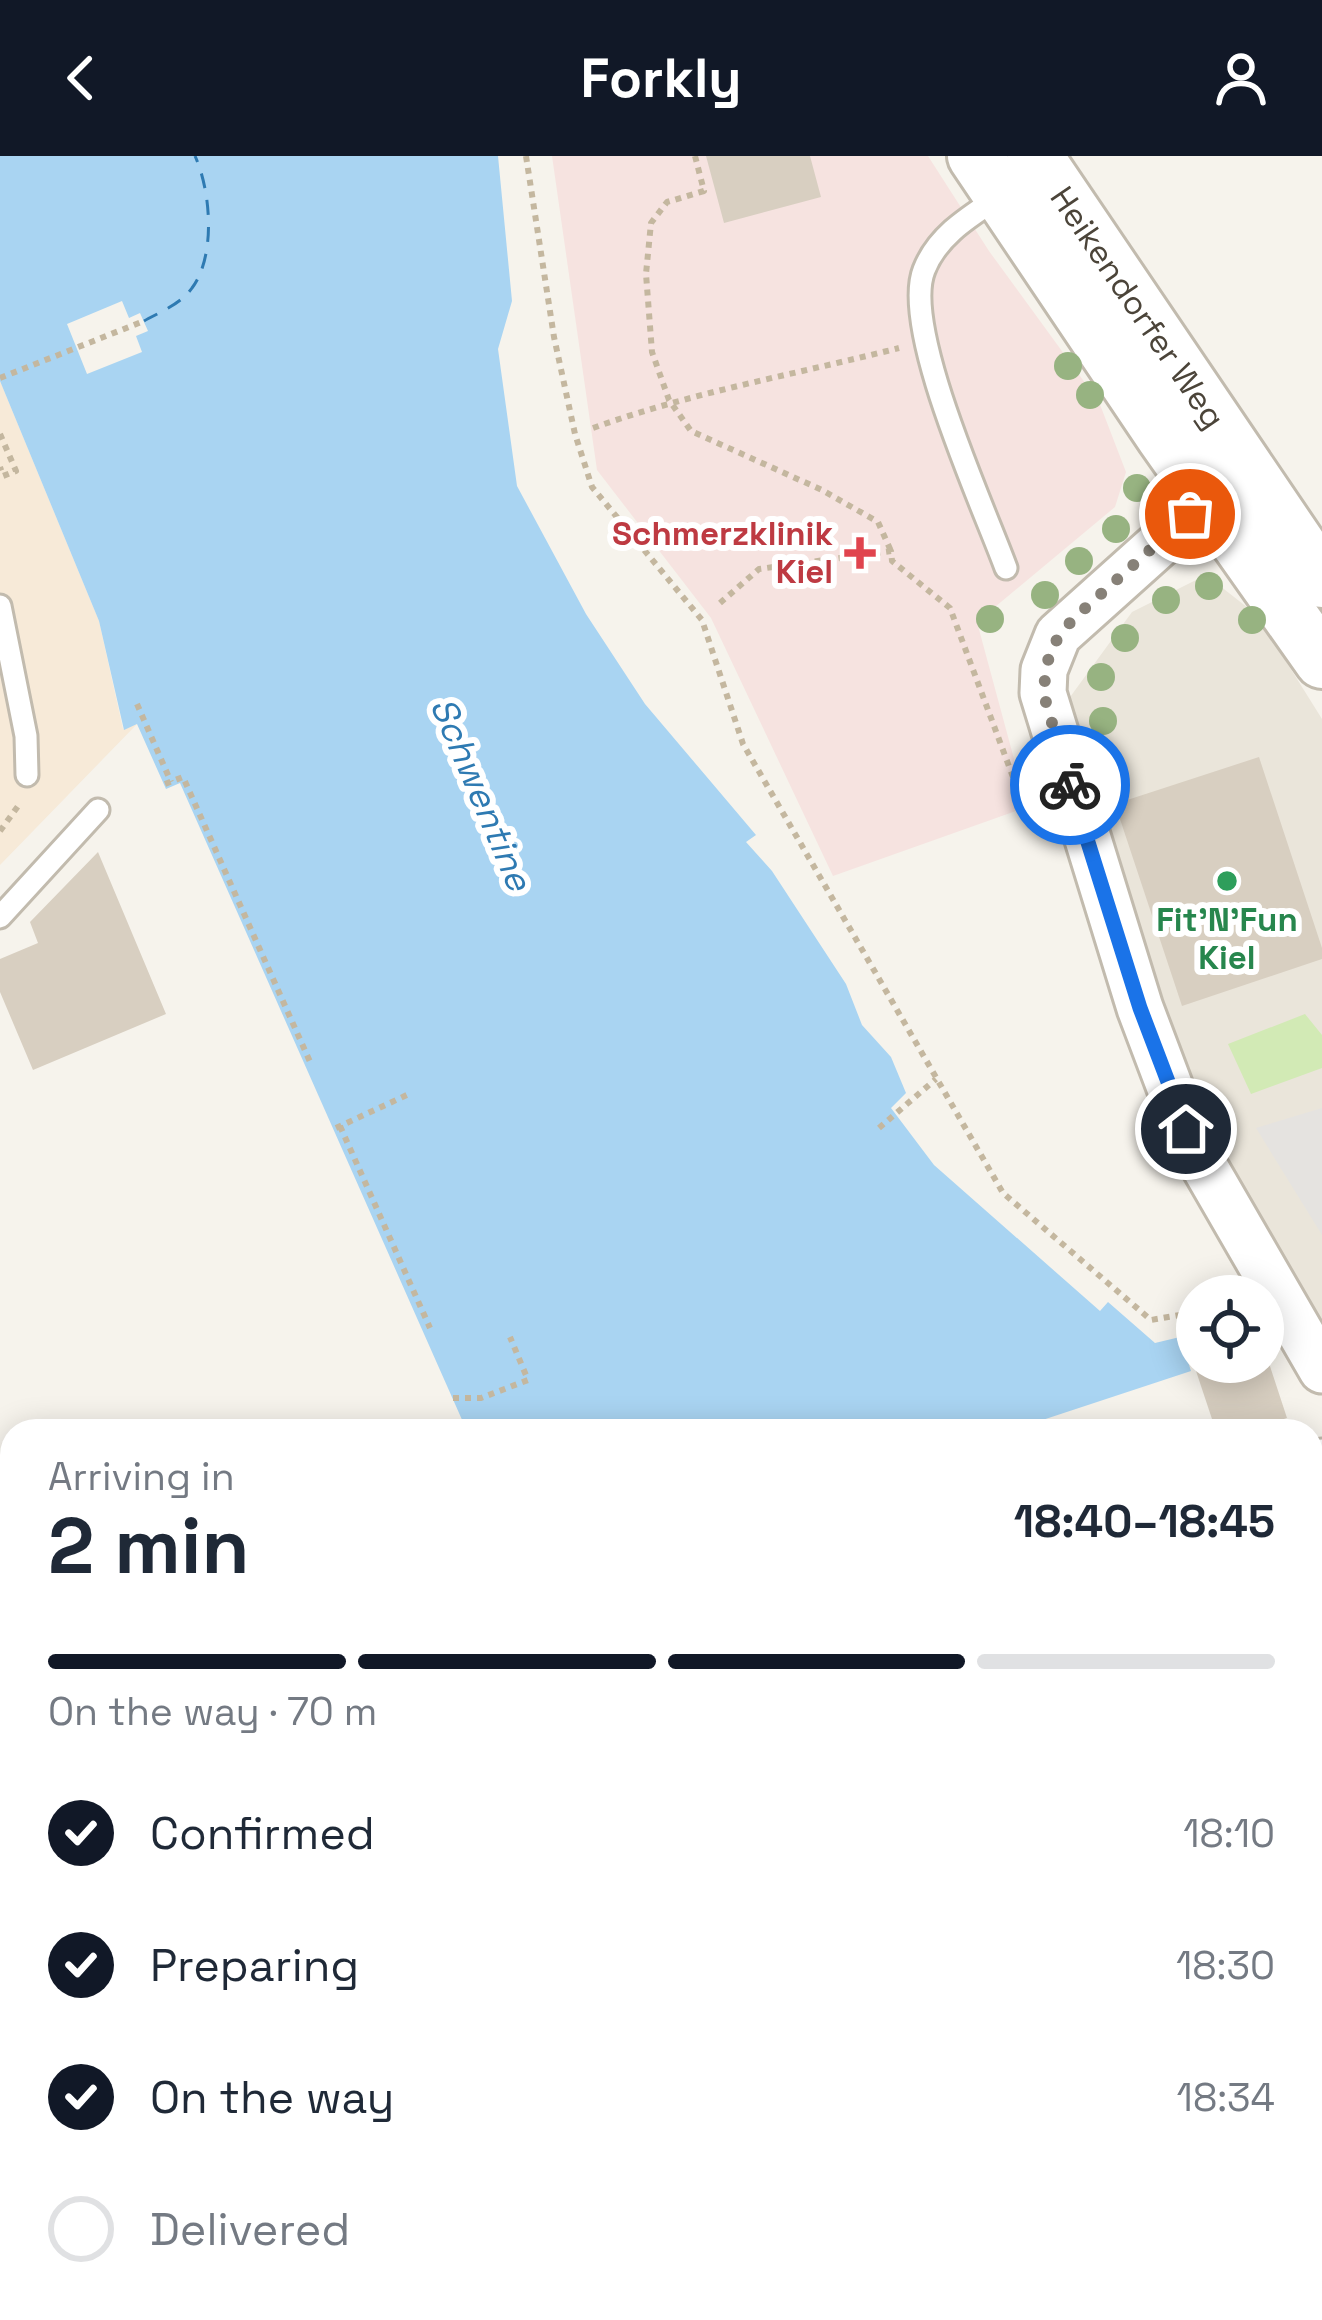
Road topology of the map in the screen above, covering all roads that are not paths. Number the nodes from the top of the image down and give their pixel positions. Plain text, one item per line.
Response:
1 (1016, 174) edge
2 (1228, 482) junction
3 (1006, 568) dead end
4 (1322, 580) edge
5 (0, 606) edge
6 (1322, 661) edge
7 (27, 775) dead end
8 (98, 810) dead end
9 (0, 917) edge
10 (1322, 1370) edge

1 - 2 street, Heikendorfer Weg
1 - 3 lane
2 - 4 street, Heikendorfer Weg
2 - 6 street, Heikendorfer Weg
2 - 10 street
5 - 7 lane
8 - 9 lane

